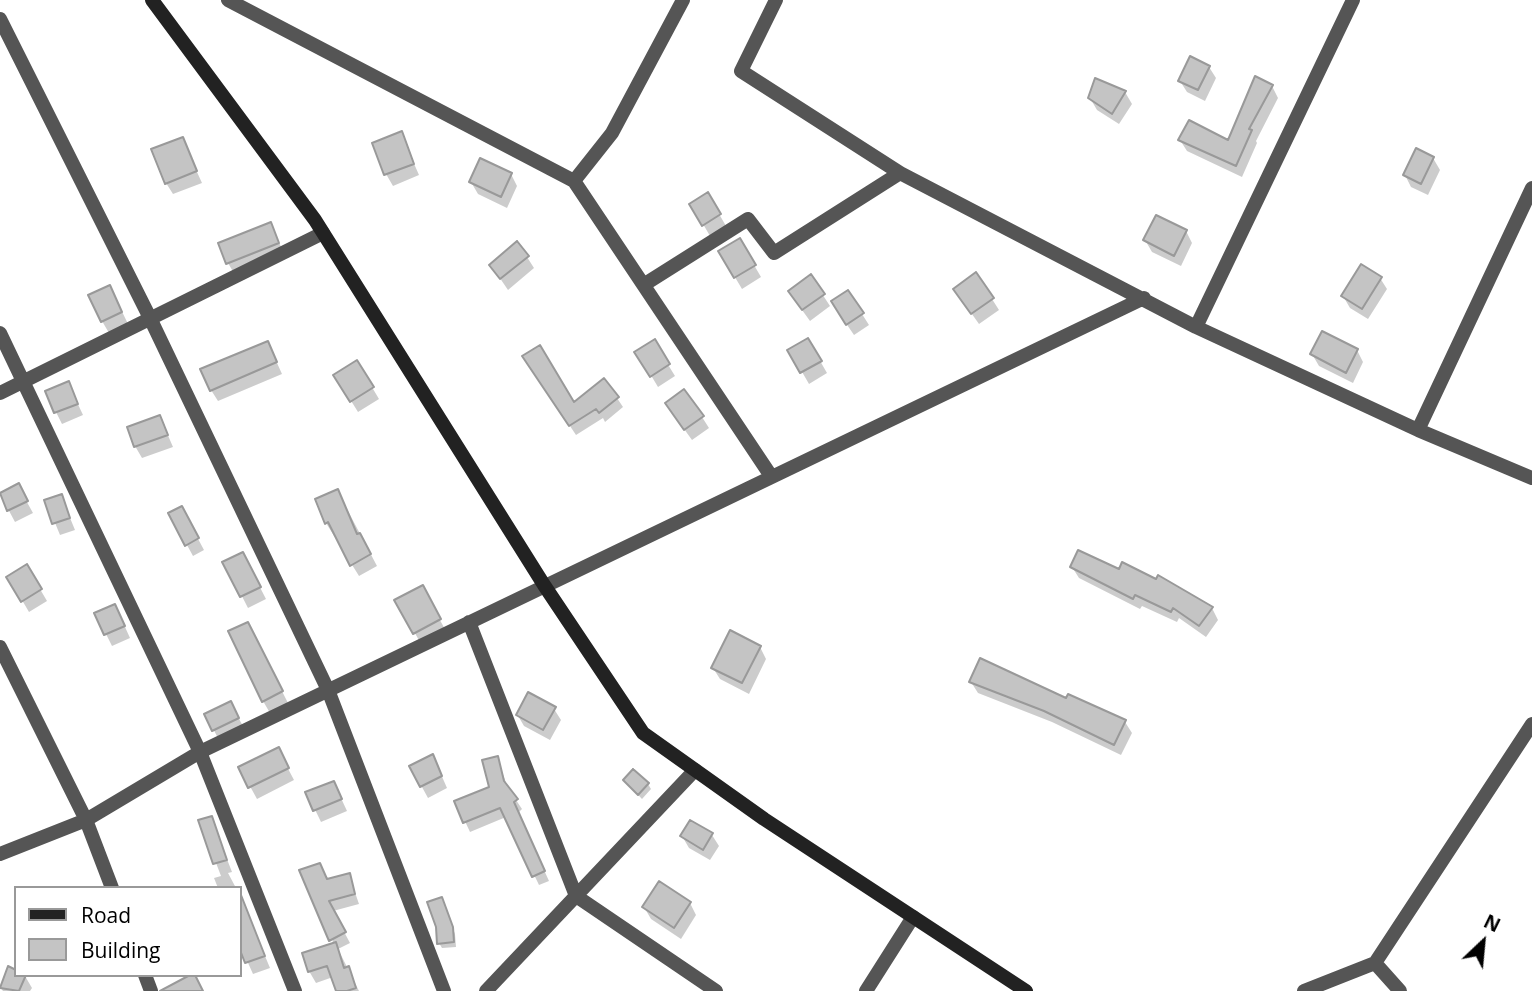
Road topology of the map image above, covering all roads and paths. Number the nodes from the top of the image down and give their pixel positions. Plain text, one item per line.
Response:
1 (152, 0) edge
2 (228, 0) edge
3 (682, 0) edge
4 (776, 0) edge
5 (1353, 0) edge
6 (0, 19) edge
7 (900, 173) junction
8 (574, 181) junction
9 (1532, 188) edge
10 (323, 233) junction
11 (645, 284) junction
12 (1144, 298) junction
13 (150, 318) junction
14 (1196, 327) junction
15 (0, 334) edge
16 (22, 381) junction
17 (0, 393) edge
18 (1418, 430) junction
19 (771, 476) junction
20 (1532, 478) edge
21 (544, 585) junction
22 (469, 622) junction
23 (0, 647) edge
24 (328, 690) junction
25 (1532, 724) edge
26 (200, 752) junction
27 (695, 770) junction
28 (86, 820) junction
29 (0, 854) edge
30 (111, 886) edge
31 (576, 896) junction
32 (913, 917) junction
33 (1375, 963) junction
34 (295, 991) edge
35 (444, 991) edge
36 (486, 991) edge
37 (716, 991) edge
38 (866, 991) edge
39 (1026, 991) edge
40 (1304, 991) edge
41 (1400, 991) edge

1 - 10 street
2 - 8 street
3 - 8 street
4 - 7 street
5 - 14 street
6 - 13 street
7 - 11 street
7 - 12 street
8 - 11 street
9 - 18 street
10 - 13 street
10 - 21 street
11 - 19 street
12 - 14 street
12 - 19 street
13 - 16 street
13 - 24 street
14 - 18 street
15 - 16 street
16 - 17 street
16 - 26 street
18 - 20 street
19 - 21 street
21 - 22 street
21 - 27 street
22 - 24 street
22 - 31 street
23 - 28 street
24 - 26 street
24 - 35 street
25 - 33 street
26 - 28 street
26 - 34 street
27 - 31 street
27 - 32 street
28 - 29 street
28 - 30 street
31 - 36 street
31 - 37 street
32 - 38 street
32 - 39 street
33 - 40 street
33 - 41 street

